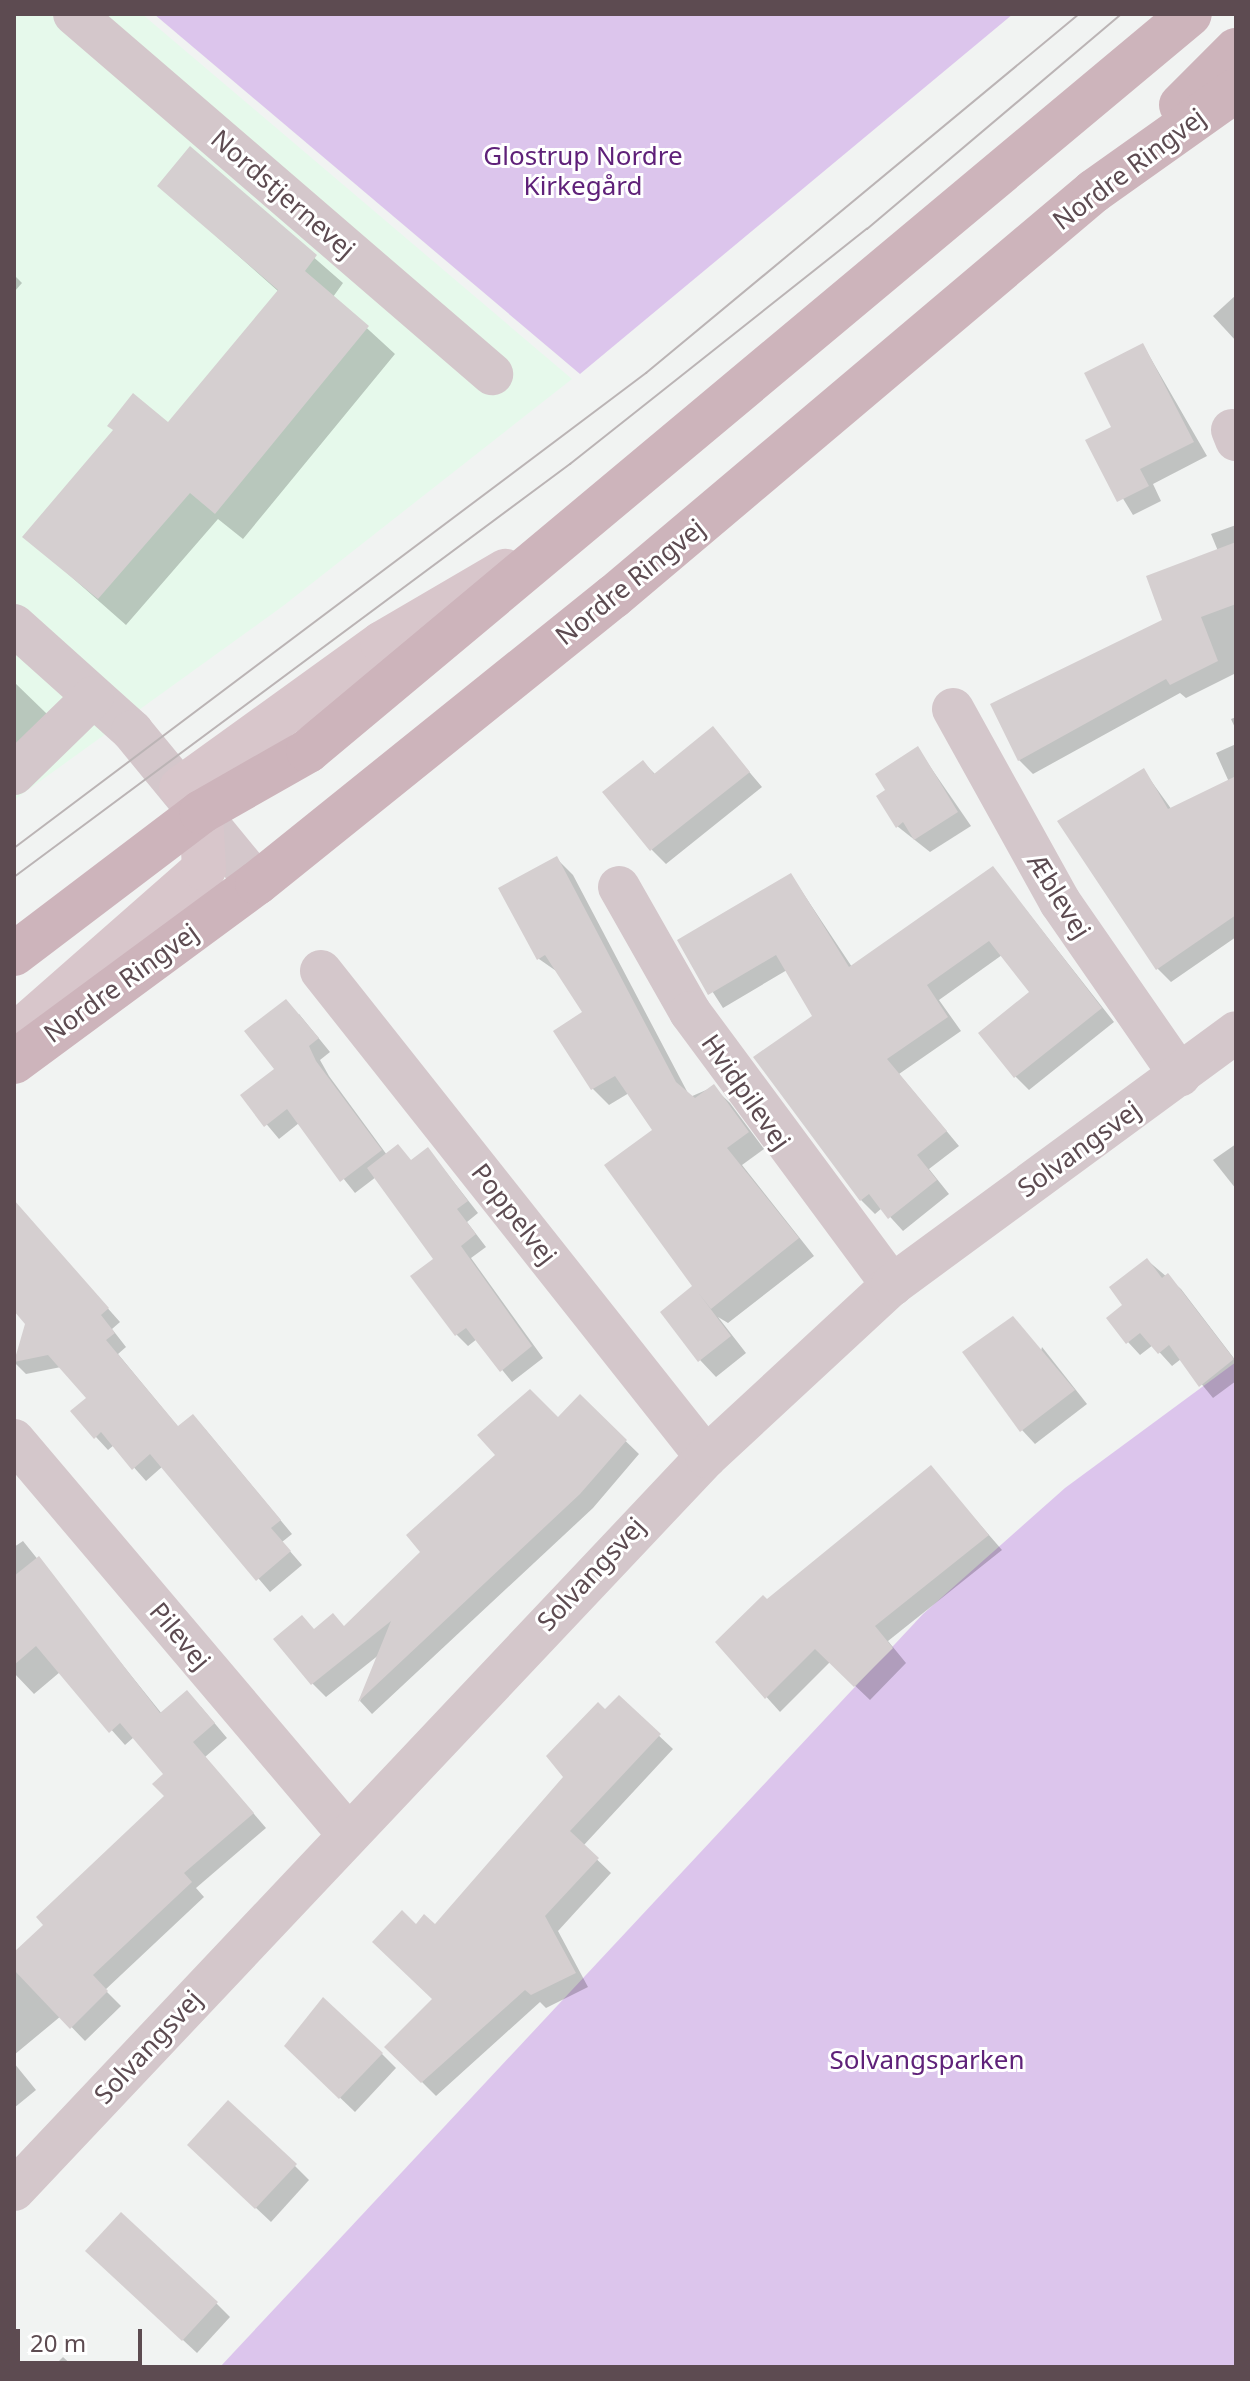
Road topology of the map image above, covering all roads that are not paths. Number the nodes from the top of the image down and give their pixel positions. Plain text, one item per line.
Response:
1 (74, 14) edge
2 (1190, 14) edge
3 (1236, 50) edge
4 (1236, 90) edge
5 (1094, 191) junction
6 (492, 374) dead end
7 (14, 625) edge
8 (93, 697) junction
9 (953, 709) dead end
10 (14, 774) edge
11 (191, 800) junction
12 (257, 883) junction
13 (619, 887) dead end
14 (14, 954) edge
15 (321, 971) dead end
16 (1236, 1032) edge
17 (14, 1036) edge
18 (14, 1062) edge
19 (1180, 1075) junction
20 (892, 1285) junction
21 (14, 1440) edge
22 (706, 1457) junction
23 (347, 1833) junction
24 (14, 2190) edge

1 - 6 street, Nordstjernevej
2 - 11 main road
3 - 5 main road
4 - 5 main road, Nordre Ringvej
5 - 12 main road, Nordre Ringvej
7 - 8 street
8 - 10 street
8 - 11 street
9 - 19 street, Æblevej
11 - 12 street
11 - 14 main road
11 - 17 main road
12 - 18 main road, Nordre Ringvej
13 - 20 street, Hvidpilevej
15 - 22 street, Poppelvej
16 - 19 street, Solvangsvej
19 - 20 street, Solvangsvej
20 - 22 street, Solvangsvej
21 - 23 street, Pilevej
22 - 23 street, Solvangsvej
23 - 24 street, Solvangsvej

